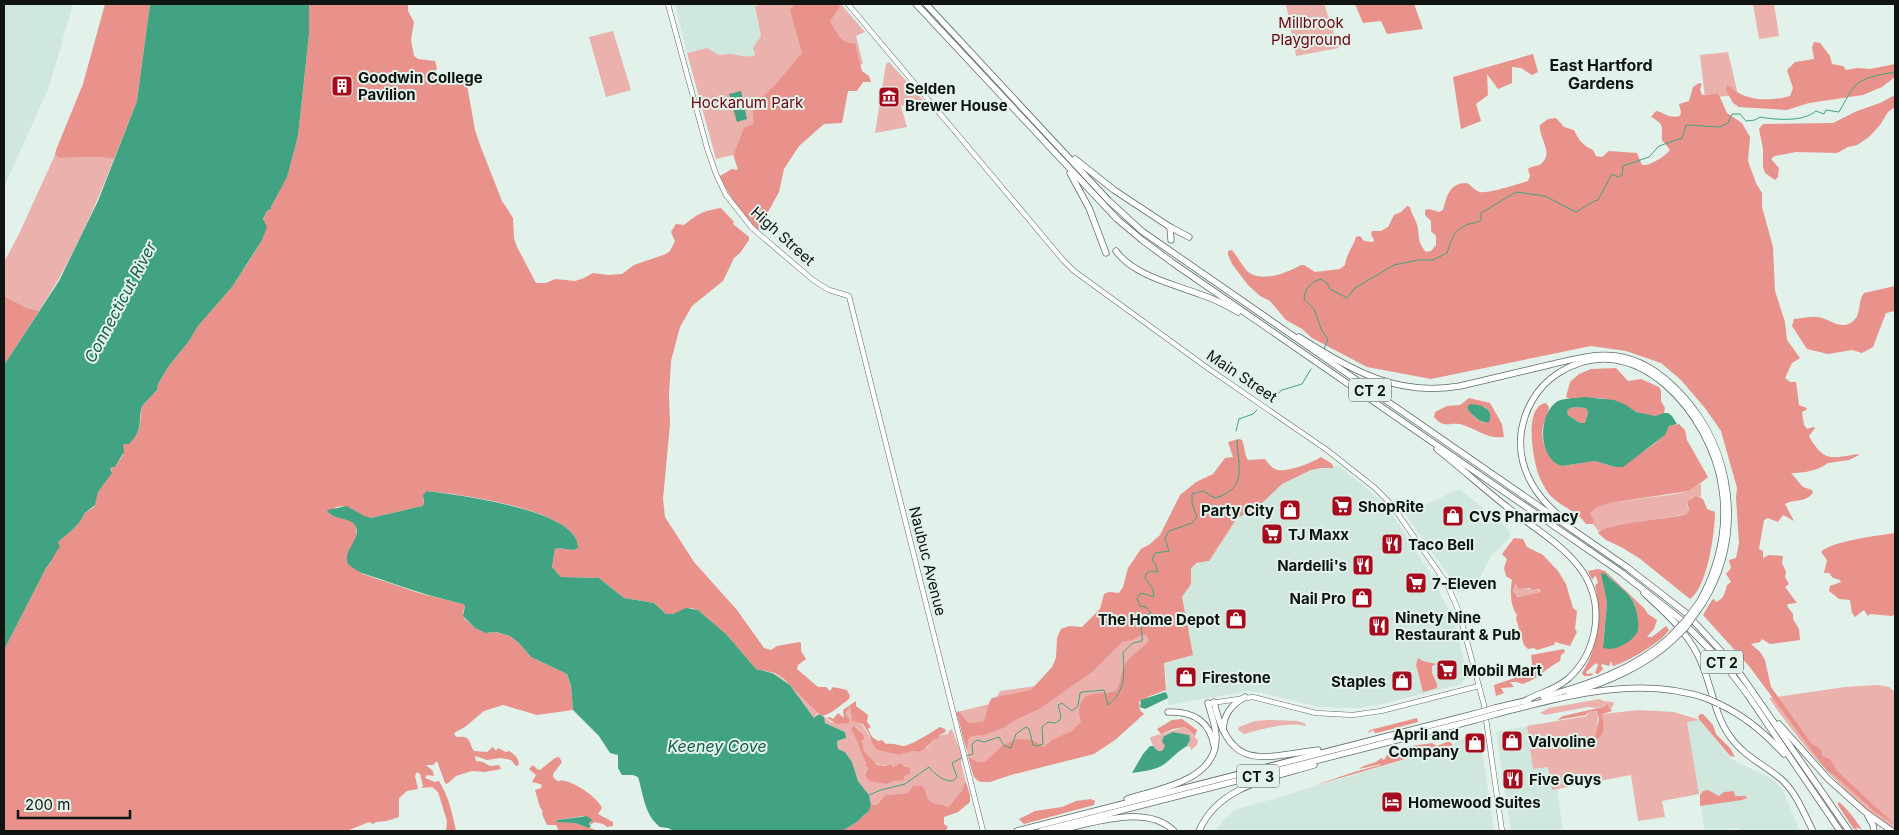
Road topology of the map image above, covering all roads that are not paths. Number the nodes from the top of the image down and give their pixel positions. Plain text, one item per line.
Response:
1 (668, 4) edge
2 (848, 4) edge
3 (916, 4) edge
4 (926, 4) edge
5 (1058, 145) junction
6 (1064, 163) junction
7 (1170, 227) junction
8 (1189, 237) dead end
9 (1171, 240) dead end
10 (1116, 251) dead end
11 (1106, 253) dead end
12 (849, 296) joint
13 (1262, 325) junction
14 (1284, 331) junction
15 (1425, 437) junction
16 (1577, 533) junction
17 (1622, 573) junction
18 (1702, 602) junction
19 (1672, 638) junction
20 (1479, 686) junction
21 (1245, 697) junction
22 (1550, 700) junction
23 (1525, 701) junction
24 (1211, 703) junction
25 (1495, 711) junction
26 (1168, 712) dead end
27 (1474, 717) junction
28 (1773, 720) junction
29 (1223, 732) junction
30 (1214, 750) junction
31 (1330, 751) junction
32 (1329, 757) junction
33 (1799, 772) junction
34 (1105, 808) junction
35 (1865, 812) junction
36 (982, 831) edge
37 (1017, 831) edge
38 (1041, 831) edge
39 (1054, 831) edge
40 (1174, 831) edge
41 (1199, 831) edge
42 (1502, 831) edge
43 (1813, 831) edge
44 (1840, 831) edge
45 (1848, 831) edge
46 (1874, 831) edge
47 (1892, 831) edge

1 - 12 main road, High Street
2 - 20 main road, Main Street
3 - 6 highway, CT 2
4 - 5 highway, CT 2
5 - 7 highway
5 - 14 highway, CT 2
6 - 11 highway
6 - 13 highway, CT 2
7 - 8 highway
7 - 9 highway
10 - 13 highway
12 - 36 main road, Naubuc Avenue
13 - 15 highway, CT 2
14 - 16 highway, CT 2
14 - 18 highway
15 - 17 highway, CT 2
15 - 23 highway
16 - 18 highway
16 - 28 highway, CT 2
17 - 33 highway, CT 2
17 - 43 highway
18 - 19 highway, bridge
19 - 22 highway
19 - 23 highway
20 - 21 main road
20 - 42 main road, Main Street
21 - 24 main road
21 - 29 highway
22 - 25 highway, CT 3
22 - 33 highway, bridge
23 - 25 highway, CT 3
24 - 29 highway
24 - 30 highway
25 - 27 highway, CT 3, bridge
26 - 30 highway
27 - 31 highway, CT 3
27 - 32 highway, CT 3
28 - 35 highway
28 - 45 highway, CT 2
29 - 31 highway
30 - 34 highway
31 - 34 highway, CT 3
32 - 38 highway, CT 3
32 - 41 highway
33 - 44 highway, CT 2
34 - 37 highway, CT 3
35 - 46 highway
35 - 47 highway
39 - 40 highway

